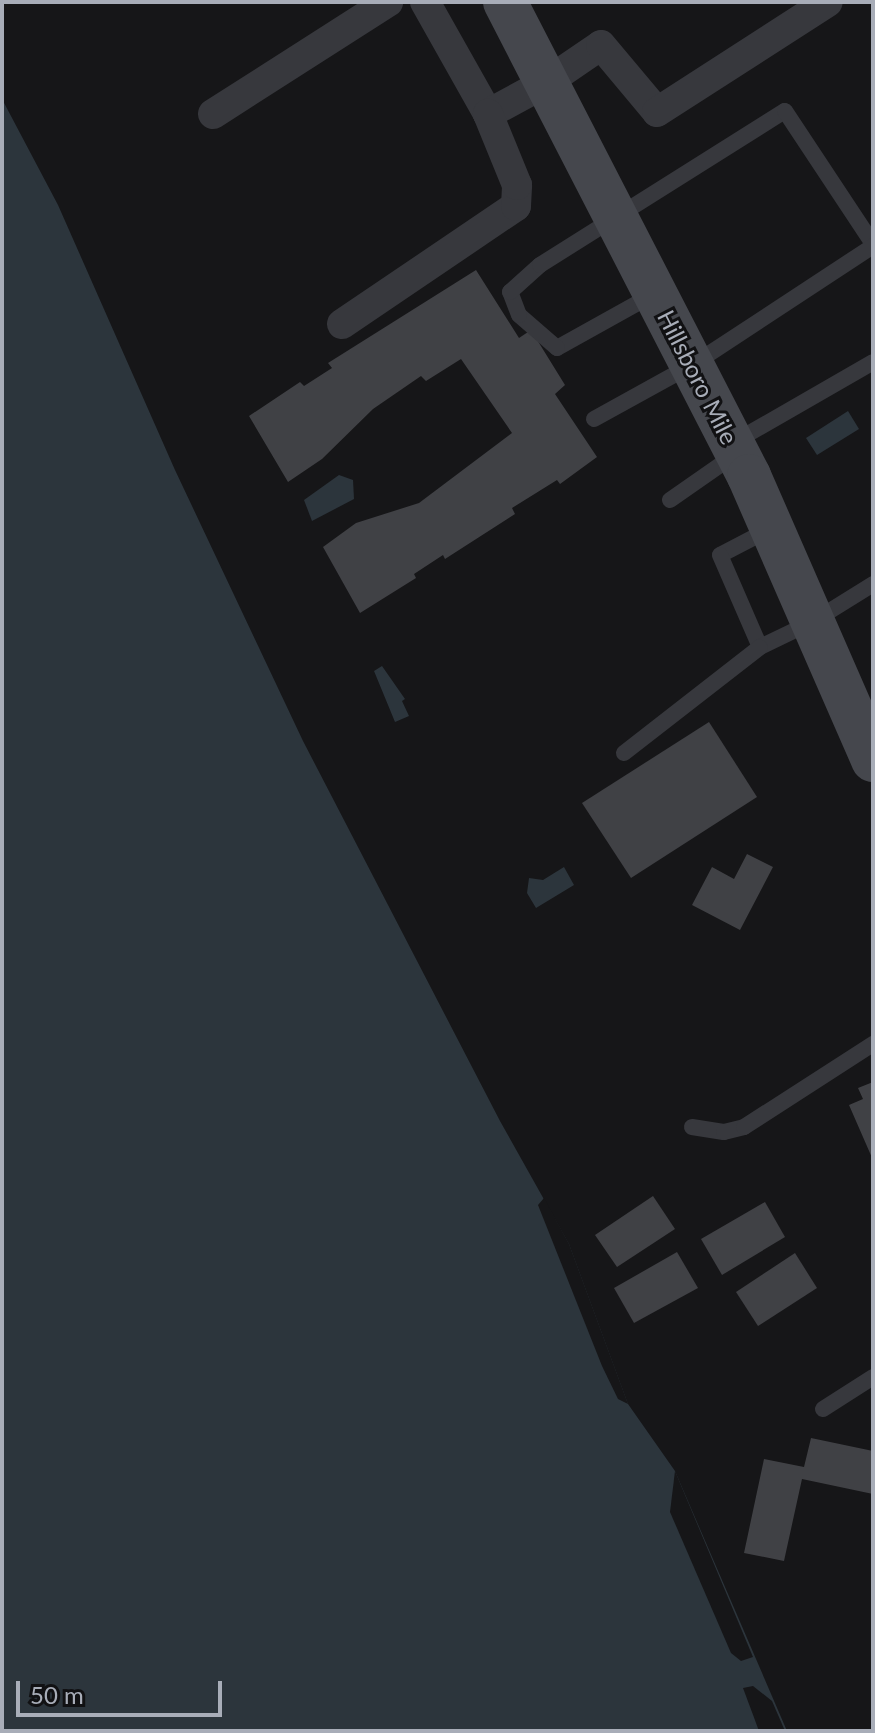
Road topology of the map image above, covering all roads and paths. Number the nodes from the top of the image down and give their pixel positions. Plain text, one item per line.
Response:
1 (388, 2) edge
2 (425, 2) edge
3 (505, 2) edge
4 (828, 2) edge
5 (547, 82) junction
6 (213, 114) dead end
7 (488, 114) junction
8 (618, 219) junction
9 (873, 245) edge
10 (655, 293) junction
11 (342, 324) dead end
12 (873, 362) edge
13 (692, 365) junction
14 (594, 419) dead end
15 (735, 448) junction
16 (670, 500) dead end
17 (772, 528) junction
18 (873, 584) edge
19 (812, 622) junction
20 (760, 647) junction
21 (624, 753) dead end
22 (873, 760) edge
23 (873, 1044) edge
24 (692, 1127) dead end
25 (873, 1377) edge
26 (823, 1409) dead end

1 - 6 street
2 - 7 street
3 - 5 main road, Hillsboro Mile
4 - 5 street
5 - 7 street
5 - 8 main road, Hillsboro Mile
7 - 11 street
8 - 9 lane
8 - 10 main road, Hillsboro Mile
8 - 10 lane
9 - 13 lane
10 - 13 main road, Hillsboro Mile
12 - 15 lane
13 - 14 lane
13 - 15 main road, Hillsboro Mile
15 - 16 lane
15 - 17 main road, Hillsboro Mile
17 - 19 main road, Hillsboro Mile
17 - 20 lane
18 - 19 lane
19 - 20 lane
19 - 22 main road, Hillsboro Mile
20 - 21 lane
23 - 24 lane
25 - 26 lane

